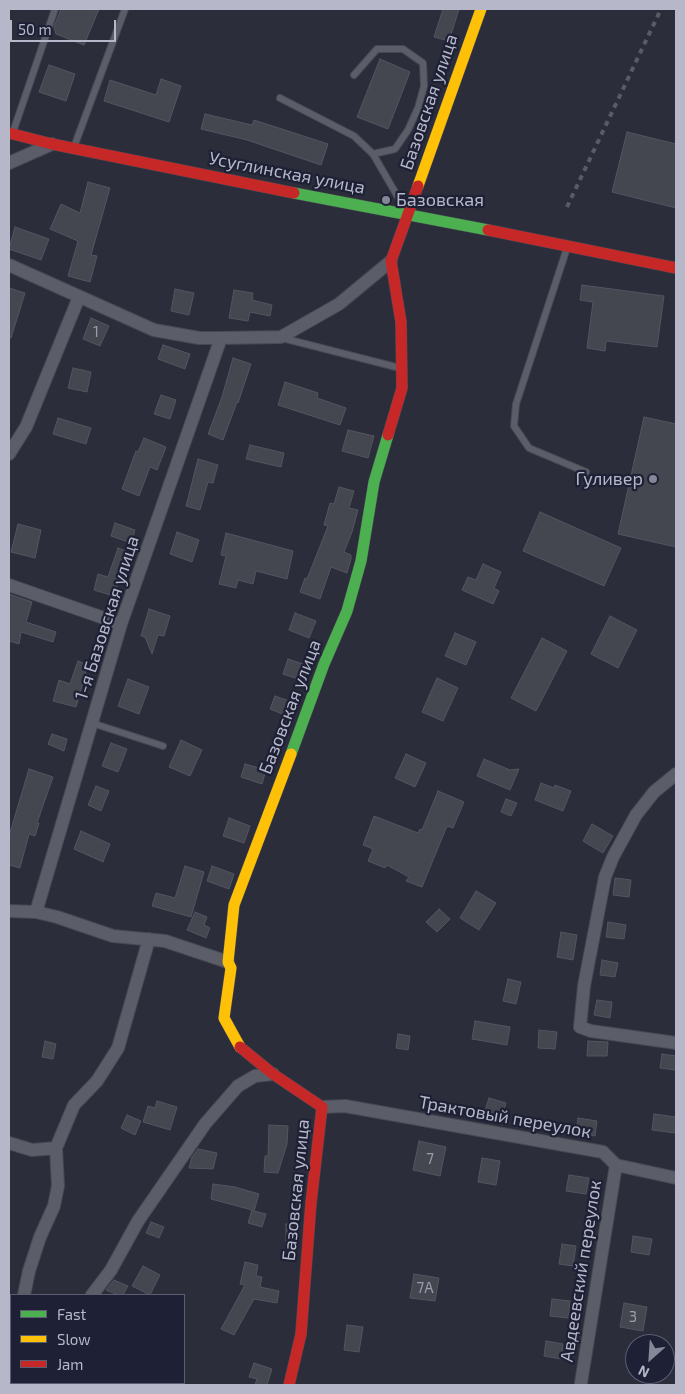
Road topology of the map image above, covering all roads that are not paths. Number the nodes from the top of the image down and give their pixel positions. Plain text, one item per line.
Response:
1 (55, 9) edge
2 (124, 9) edge
3 (481, 9) edge
4 (354, 75) dead end
5 (280, 98) dead end
6 (11, 133) edge
7 (52, 144) junction
8 (74, 148) junction
9 (373, 154) junction
10 (9, 163) edge
11 (408, 215) junction
12 (567, 246) junction
13 (391, 262) junction
14 (9, 265) edge
15 (676, 268) edge
16 (79, 297) junction
17 (281, 337) junction
18 (222, 338) junction
19 (402, 368) junction
20 (9, 454) edge
21 (586, 472) dead end
22 (9, 585) edge
23 (121, 624) junction
24 (92, 723) junction
25 (163, 746) dead end
26 (676, 774) edge
27 (9, 911) edge
28 (36, 912) junction
29 (149, 939) junction
30 (229, 965) junction
31 (676, 1043) edge
32 (273, 1074) junction
33 (322, 1107) junction
34 (9, 1143) edge
35 (56, 1148) junction
36 (616, 1165) junction
37 (676, 1178) edge
38 (24, 1294) edge
39 (93, 1294) edge
40 (581, 1383) dead end
41 (289, 1385) edge

1 - 6 lane
2 - 8 lane
3 - 11 street, Базовская улица
4 - 9 lane
5 - 9 lane
6 - 7 street, Усуглинская улица
7 - 8 street, Усуглинская улица
7 - 10 street
8 - 11 street, Усуглинская улица
9 - 11 lane
11 - 12 street, Усуглинская улица
11 - 13 street, Базовская улица
12 - 15 street, Усуглинская улица
12 - 21 lane
13 - 17 street
13 - 19 street, Базовская улица
14 - 16 street
16 - 18 street
16 - 20 street
17 - 18 street
17 - 19 lane
18 - 23 street, 1-я Базовская улица
19 - 30 street, Базовская улица
22 - 23 street
23 - 24 street, 1-я Базовская улица
24 - 25 lane
24 - 28 street, 1-я Базовская улица
26 - 31 street
27 - 28 street
28 - 29 street
29 - 30 street
29 - 35 street
30 - 32 street, Базовская улица
32 - 33 street, Базовская улица
32 - 39 street
33 - 36 street, Трактовый переулок
33 - 41 street, Базовская улица
34 - 35 street
35 - 38 street
36 - 37 street, Трактовый переулок
36 - 40 street, Авдеевский переулок

